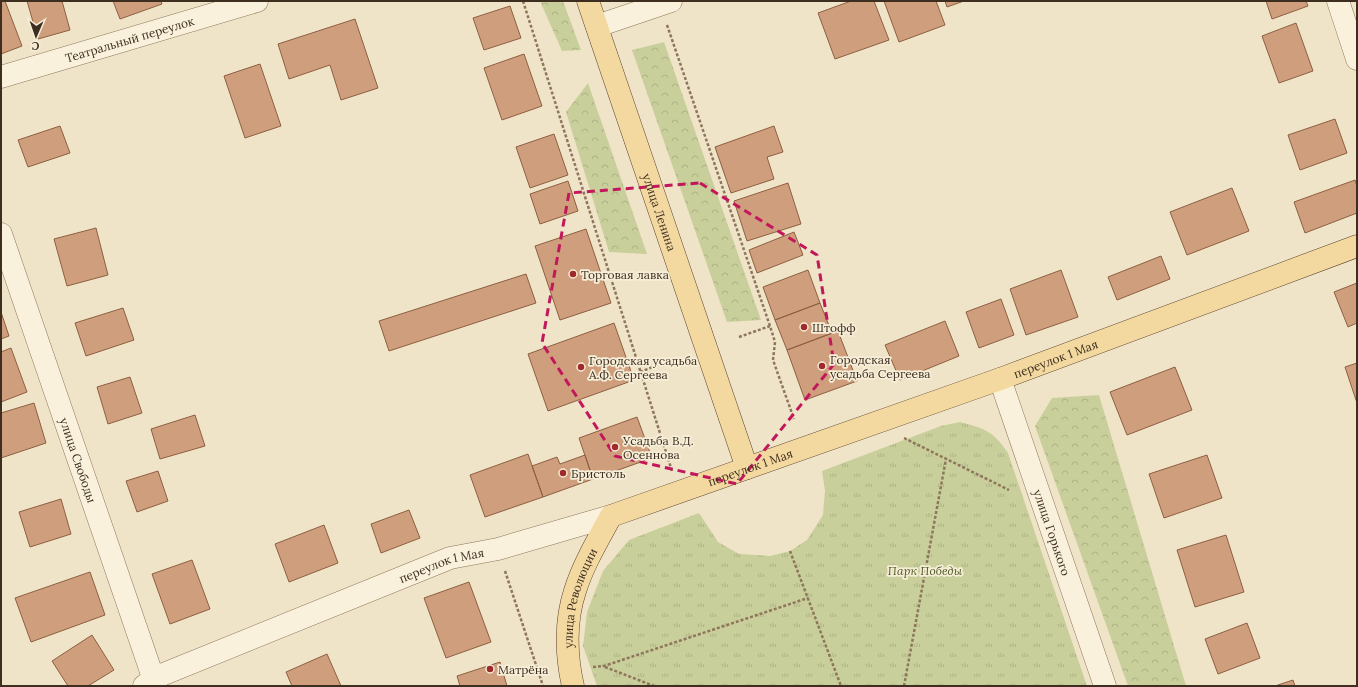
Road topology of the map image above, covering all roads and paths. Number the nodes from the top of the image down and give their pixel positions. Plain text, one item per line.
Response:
1 (257, 1) edge
2 (523, 1) edge
3 (588, 1) edge
4 (1338, 1) edge
5 (665, 3) edge
6 (597, 26) junction
7 (1357, 58) edge
8 (1, 77) edge
9 (1, 234) edge
10 (1357, 246) edge
11 (770, 326) junction
12 (739, 337) dead end
13 (658, 365) dead end
14 (640, 372) junction
15 (1000, 379) junction
16 (794, 419) dead end
17 (900, 437) dead end
18 (946, 459) junction
19 (747, 468) junction
20 (672, 471) dead end
21 (1009, 490) dead end
22 (611, 516) junction
23 (498, 549) junction
24 (790, 551) dead end
25 (808, 598) junction
26 (604, 666) junction
27 (588, 667) dead end
28 (151, 683) edge
29 (543, 686) edge
30 (573, 686) edge
31 (654, 686) edge
32 (841, 686) edge
33 (904, 686) edge
34 (1105, 686) edge

1 - 8 street, Театральный переулок
2 - 14 path
3 - 6 main road, улица Ленина
4 - 7 street
5 - 6 street
5 - 11 path
6 - 19 main road, улица Ленина
9 - 28 street, улица Свободы
10 - 15 main road, переулок 1 Мая
11 - 12 path
11 - 16 path
13 - 14 path
14 - 20 path
15 - 19 main road, переулок 1 Мая
15 - 34 street, улица Горького
17 - 18 path
18 - 21 path
18 - 33 path
19 - 22 main road, переулок 1 Мая
22 - 23 street, переулок 1 Мая
22 - 30 main road, улица Революции
23 - 28 street, переулок 1 Мая
23 - 29 path
24 - 25 path
25 - 26 path
25 - 32 path
26 - 27 path
26 - 31 path

